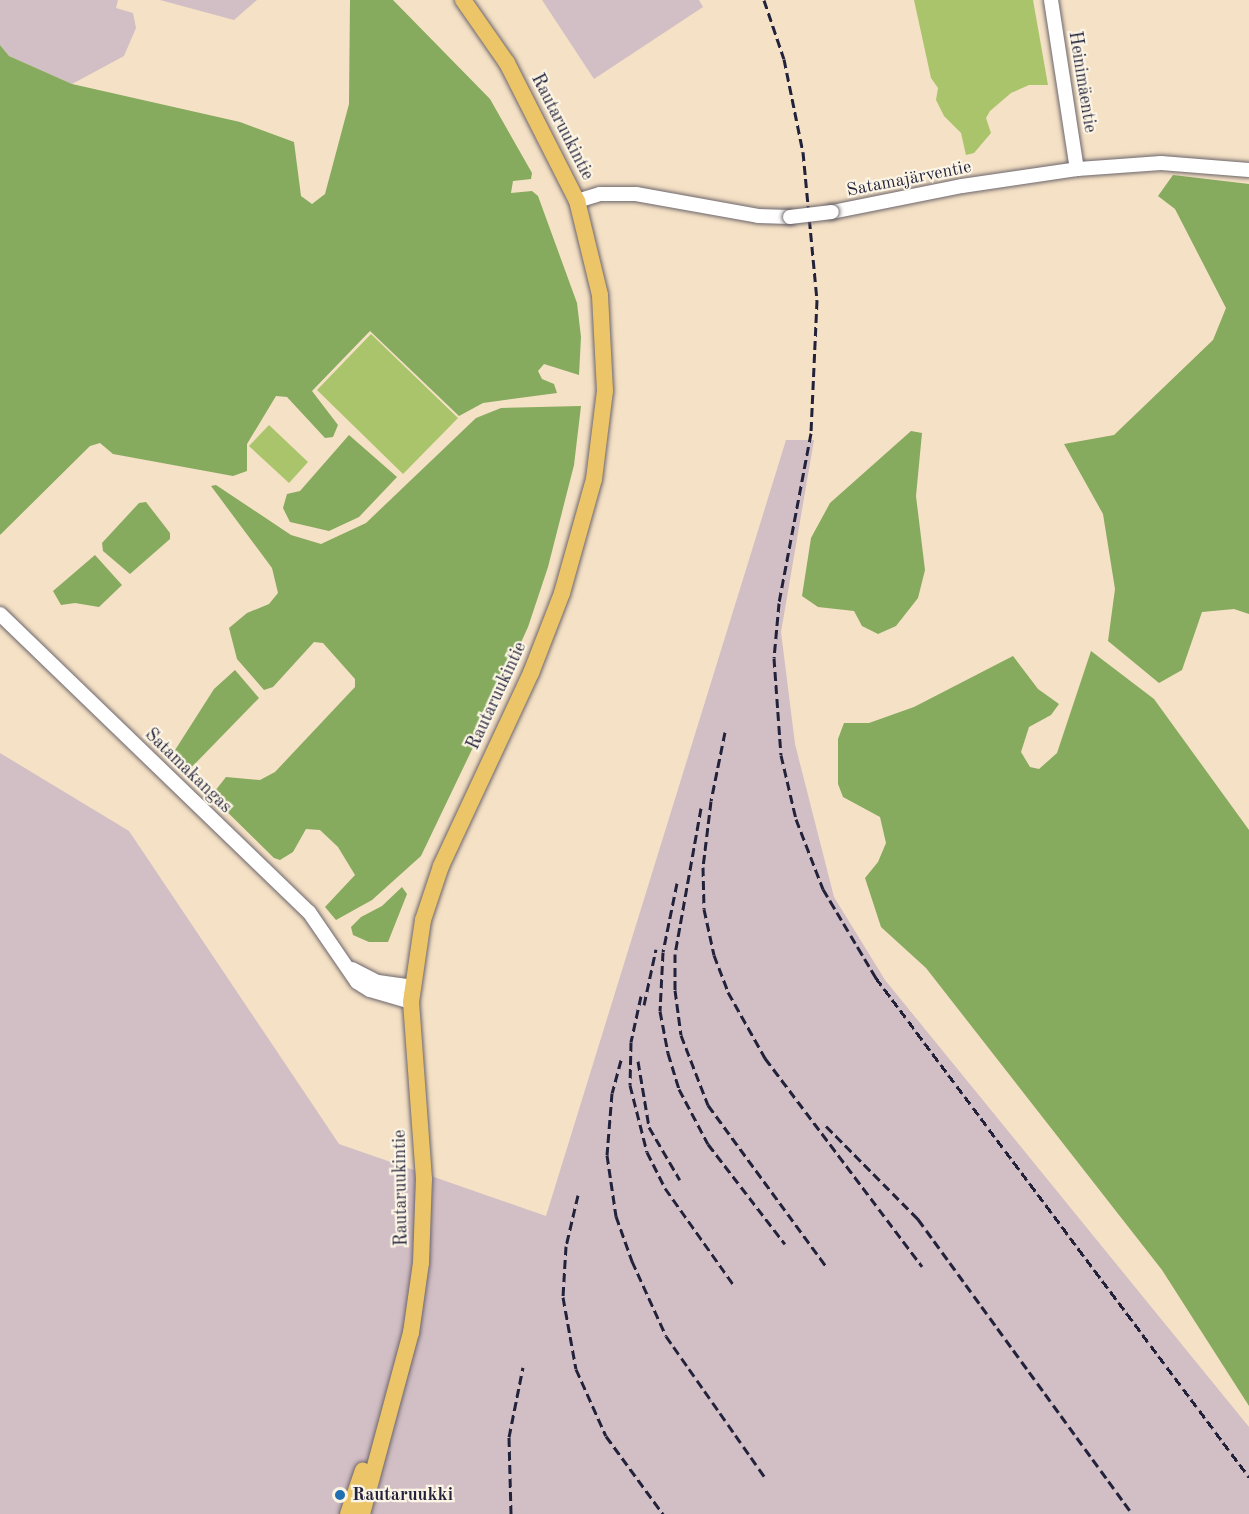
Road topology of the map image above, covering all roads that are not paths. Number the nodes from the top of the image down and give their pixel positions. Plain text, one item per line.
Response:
1 (463, 0) edge
2 (1051, 0) edge
3 (1077, 169) junction
4 (1249, 170) edge
5 (577, 201) junction
6 (2, 621) edge
7 (412, 995) junction
8 (382, 1432) junction
9 (348, 1514) edge
10 (362, 1514) edge

1 - 5 main road, Rautaruukintie
2 - 3 street, Heinimäentie
3 - 4 street, Satamajärventie
3 - 5 street, Satamajärventie, bridge
5 - 7 main road, Rautaruukintie
6 - 7 street, Satamakangas
7 - 8 main road, Rautaruukintie
8 - 9 main road, Rautaruukintie
8 - 10 main road, Rautaruukintie

